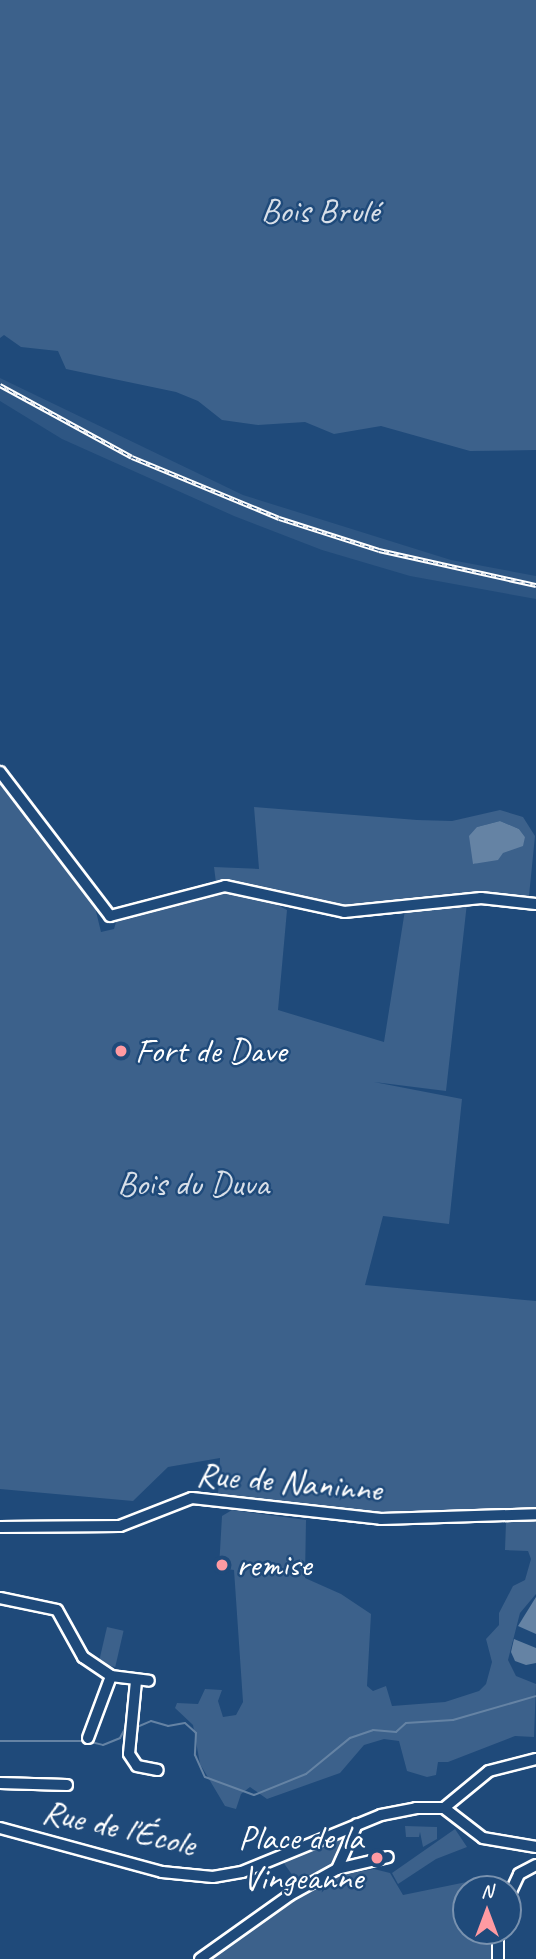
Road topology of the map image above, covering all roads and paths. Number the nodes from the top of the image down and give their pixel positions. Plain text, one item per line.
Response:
1 (0, 772) edge
2 (536, 904) edge
3 (106, 915) junction
4 (108, 929) dead end
5 (536, 1514) edge
6 (0, 1527) edge
7 (0, 1598) edge
8 (111, 1676) junction
9 (136, 1681) junction
10 (149, 1681) dead end
11 (88, 1738) dead end
12 (536, 1759) edge
13 (158, 1770) dead end
14 (0, 1783) edge
15 (67, 1785) dead end
16 (444, 1808) junction
17 (357, 1824) junction
18 (0, 1828) edge
19 (536, 1847) edge
20 (388, 1857) dead end
21 (536, 1865) edge
22 (337, 1869) junction
23 (519, 1875) edge
24 (200, 1959) edge

1 - 3 street
2 - 3 street
3 - 4 street
5 - 6 street, Rue de Naninne
7 - 8 street
8 - 9 street
8 - 11 street
9 - 10 street
9 - 13 street
12 - 16 street
14 - 15 street
16 - 17 street, Rue de l'École
16 - 19 street
17 - 18 street, Rue de l'École
17 - 22 street
20 - 22 street
21 - 23 street
22 - 24 street

